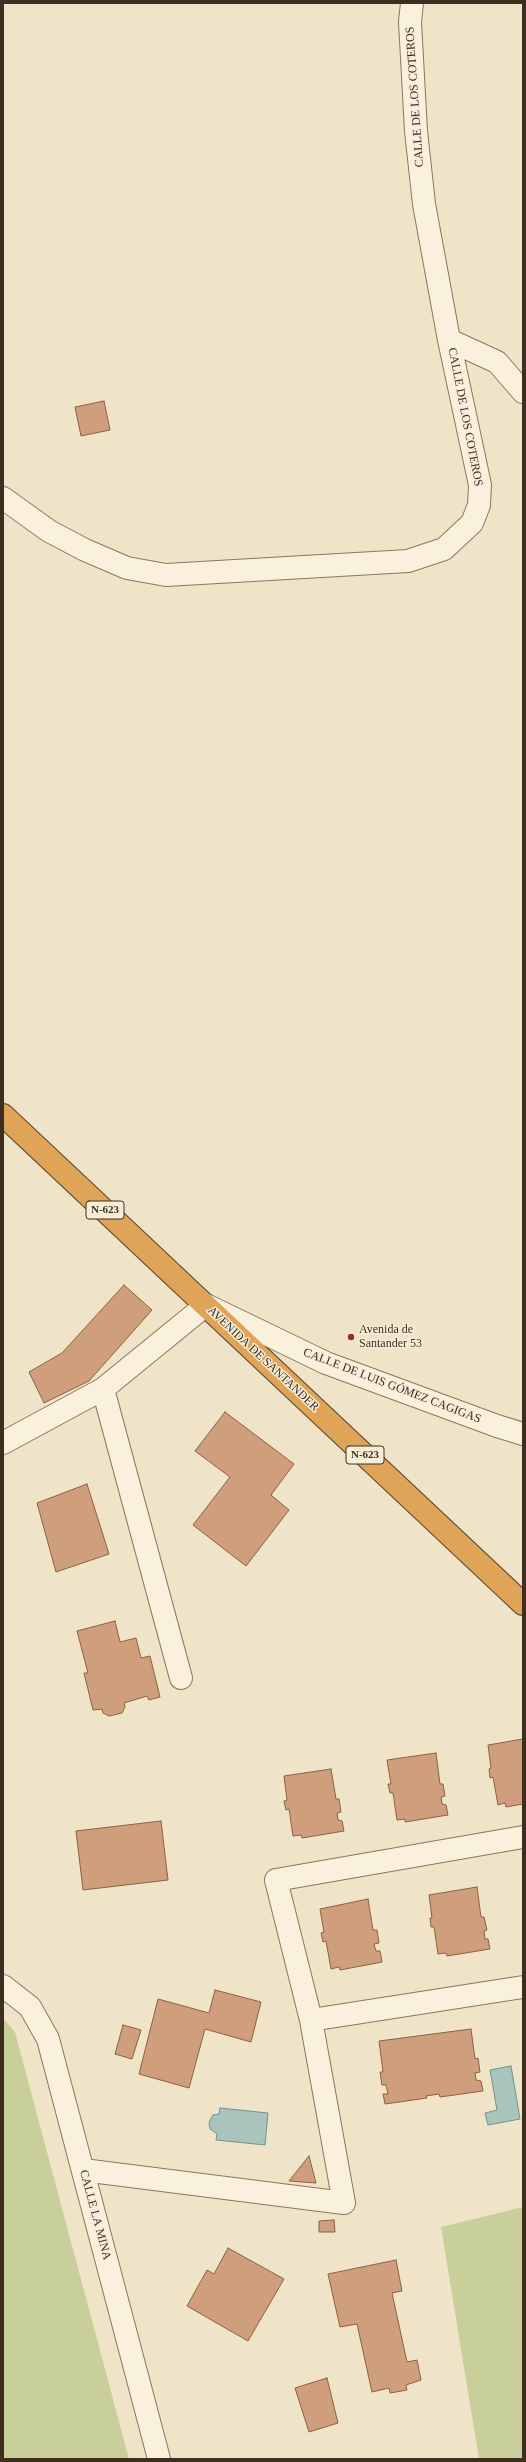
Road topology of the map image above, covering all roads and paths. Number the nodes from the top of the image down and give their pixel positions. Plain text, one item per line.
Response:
1 (412, 3) edge
2 (449, 340) junction
3 (523, 392) edge
4 (3, 498) edge
5 (3, 1115) edge
6 (206, 1305) junction
7 (103, 1389) junction
8 (523, 1434) edge
9 (3, 1443) edge
10 (523, 1604) edge
11 (180, 1678) dead end
12 (523, 1837) edge
13 (3, 1986) edge
14 (523, 1986) edge
15 (311, 2020) junction
16 (83, 2170) junction
17 (159, 2459) edge

1 - 2 street, CALLE DE LOS COTEROS
2 - 3 street
2 - 4 street, CALLE DE LOS COTEROS
5 - 6 highway, AVENIDA DE SANTANDER / N-623
6 - 7 street
6 - 8 street, CALLE DE LUIS GÓMEZ CAGIGAS
6 - 10 highway, AVENIDA DE SANTANDER / N-623
7 - 9 street
7 - 11 street
12 - 15 street
13 - 16 street, CALLE LA MINA
14 - 15 street
15 - 16 street
16 - 17 street, CALLE LA MINA

